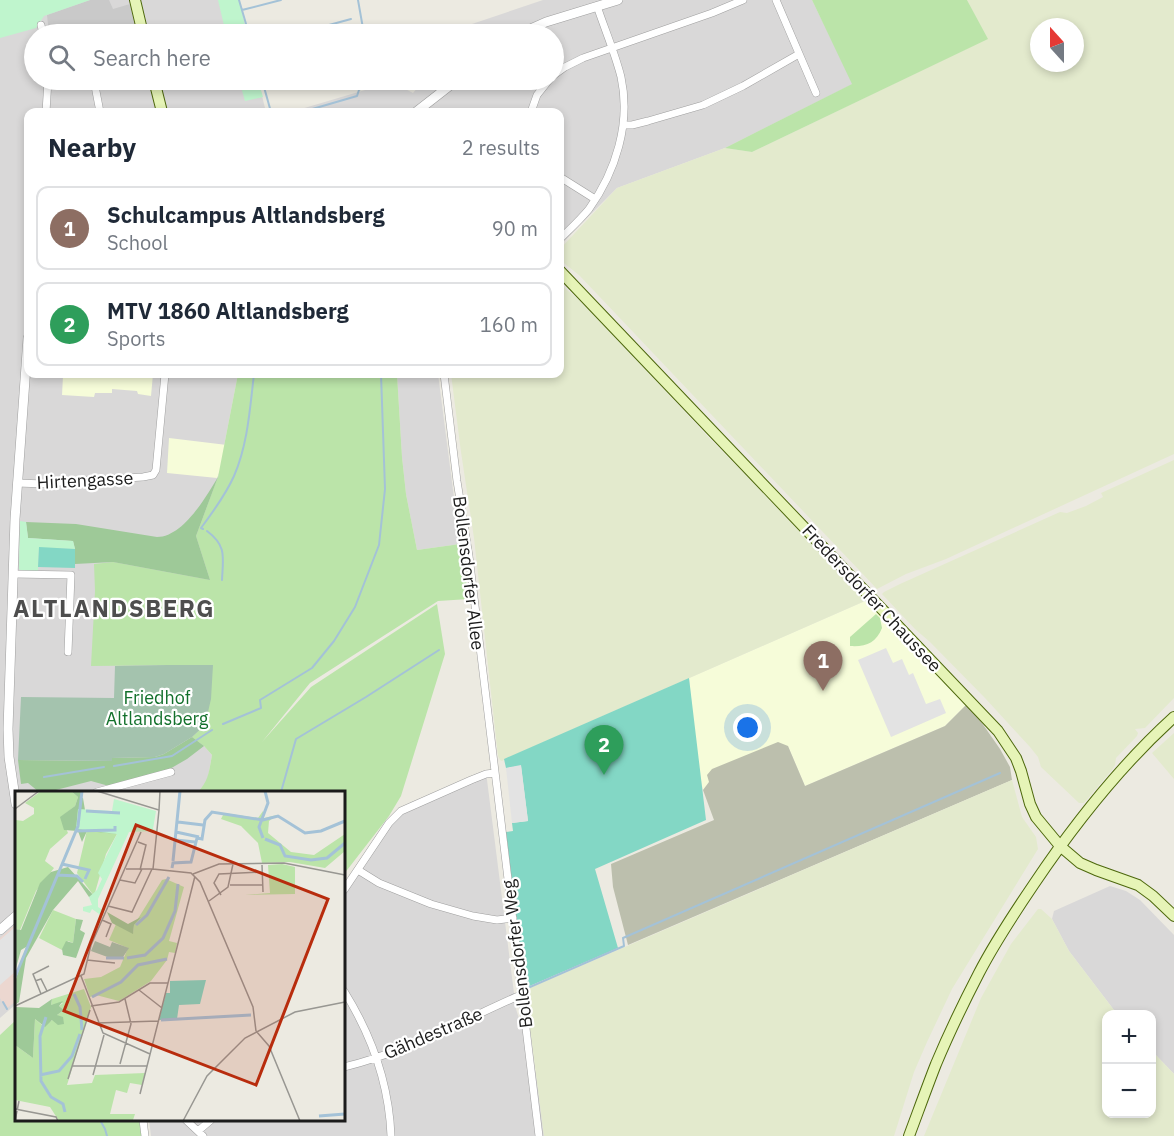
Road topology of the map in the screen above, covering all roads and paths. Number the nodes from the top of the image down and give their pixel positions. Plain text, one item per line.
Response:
1 (135, 0) edge
2 (618, 0) edge
3 (743, 0) edge
4 (776, 0) edge
5 (597, 6) junction
6 (141, 24) edge
7 (543, 24) edge
8 (611, 47) junction
9 (799, 54) junction
10 (564, 68) edge
11 (47, 90) edge
12 (96, 90) edge
13 (156, 90) edge
14 (444, 90) edge
15 (540, 90) edge
16 (816, 93) dead end
17 (46, 108) edge
18 (99, 108) edge
19 (161, 108) edge
20 (421, 108) edge
21 (532, 108) edge
22 (624, 124) junction
23 (564, 180) edge
24 (595, 199) junction
25 (564, 234) edge
26 (564, 275) edge
27 (25, 378) edge
28 (165, 378) edge
29 (444, 378) edge
30 (17, 483) junction
31 (14, 574) junction
32 (68, 652) dead end
33 (1174, 717) edge
34 (171, 772) dead end
35 (494, 773) junction
36 (101, 791) edge
37 (15, 798) edge
38 (1060, 846) junction
39 (358, 870) junction
40 (345, 889) edge
41 (1174, 916) edge
42 (15, 917) edge
43 (513, 918) junction
44 (0, 930) edge
45 (345, 993) edge
46 (521, 995) junction
47 (377, 1057) junction
48 (345, 1067) edge
49 (143, 1121) edge
50 (188, 1121) edge
51 (210, 1121) edge
52 (201, 1134) edge
53 (145, 1136) edge
54 (391, 1136) edge
55 (539, 1136) edge
56 (909, 1136) edge

1 - 6 main road
2 - 5 street
3 - 8 street
4 - 9 street
5 - 7 street
5 - 8 street
8 - 10 street
8 - 22 street
9 - 16 street
9 - 22 street
11 - 17 street
12 - 18 street
13 - 19 main road
14 - 20 street
15 - 21 street
22 - 24 street
23 - 24 street
24 - 25 street
26 - 38 main road, Fredersdorfer Chaussee
27 - 30 street
28 - 30 street, Hirtengasse
29 - 35 street, Bollensdorfer Allee
30 - 31 street
31 - 32 street
31 - 37 street
33 - 38 main road
34 - 36 street
35 - 39 street
35 - 43 street, Bollensdorfer Weg
38 - 41 main road, Fredersdorfer Chaussee
38 - 56 main road
39 - 40 street
39 - 43 street
42 - 44 street
43 - 46 street, Bollensdorfer Weg
45 - 47 street
46 - 47 street, Gähdestraße
46 - 55 street, Bollensdorfer Weg
47 - 48 street, Gähdestraße
47 - 54 street
49 - 53 street
50 - 52 street
51 - 52 street

